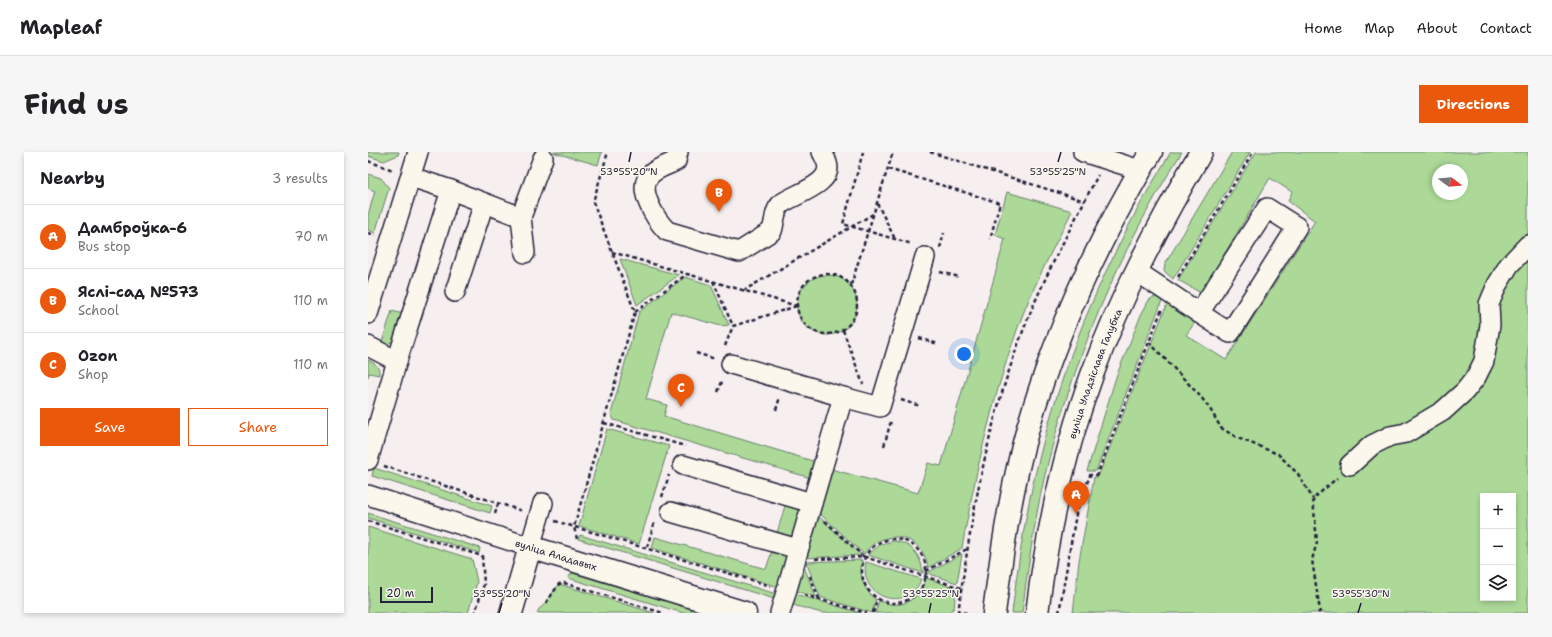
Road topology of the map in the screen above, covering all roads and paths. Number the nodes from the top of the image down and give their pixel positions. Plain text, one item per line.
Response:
1 (418, 152) edge
2 (608, 152) edge
3 (678, 152) edge
4 (822, 152) edge
5 (863, 152) edge
6 (893, 152) edge
7 (930, 152) edge
8 (1083, 152) edge
9 (1201, 152) edge
10 (543, 158) dead end
11 (1106, 159) junction
12 (368, 161) edge
13 (1145, 161) edge
14 (888, 169) junction
15 (404, 174) junction
16 (451, 190) junction
17 (1085, 201) junction
18 (876, 202) junction
19 (484, 203) junction
20 (873, 214) junction
21 (521, 217) junction
22 (851, 226) junction
23 (867, 231) junction
24 (944, 233) dead end
25 (896, 239) junction
26 (990, 239) dead end
27 (1528, 245) edge
28 (612, 252) junction
29 (525, 253) dead end
30 (930, 257) junction
31 (1136, 271) junction
32 (687, 274) junction
33 (958, 277) dead end
34 (713, 281) junction
35 (850, 286) junction
36 (743, 291) junction
37 (455, 292) dead end
38 (797, 306) junction
39 (635, 312) junction
40 (1199, 313) junction
41 (368, 314) edge
42 (733, 326) junction
43 (843, 330) junction
44 (918, 337) dead end
45 (1149, 342) dead end
46 (938, 344) dead end
47 (368, 346) edge
48 (696, 352) dead end
49 (397, 362) junction
50 (725, 362) junction
51 (718, 392) dead end
52 (781, 393) dead end
53 (843, 397) junction
54 (900, 400) dead end
55 (870, 404) junction
56 (920, 406) dead end
57 (776, 410) dead end
58 (891, 419) dead end
59 (604, 423) junction
60 (884, 446) dead end
61 (692, 448) dead end
62 (375, 463) edge
63 (683, 465) dead end
64 (1350, 465) joint
65 (1090, 475) dead end
66 (368, 495) edge
67 (1313, 499) junction
68 (498, 504) junction
69 (541, 509) junction
70 (817, 510) junction
71 (671, 512) dead end
72 (495, 514) dead end
73 (368, 522) edge
74 (574, 527) junction
75 (577, 539) dead end
76 (530, 547) junction
77 (967, 549) junction
78 (484, 551) dead end
79 (805, 555) junction
80 (482, 556) junction
81 (865, 557) junction
82 (926, 571) junction
83 (808, 573) dead end
84 (926, 576) junction
85 (961, 588) junction
86 (787, 590) junction
87 (819, 599) junction
88 (877, 599) junction
89 (546, 603) dead end
90 (957, 612) edge
91 (475, 613) edge
92 (511, 613) edge
93 (663, 613) edge
94 (745, 613) edge
95 (780, 613) edge
96 (867, 613) edge
97 (873, 613) edge
98 (967, 613) edge
99 (994, 613) edge
100 (1037, 613) edge
101 (1059, 613) edge
102 (1318, 613) edge

1 - 15 street
2 - 28 path
3 - 4 street
5 - 22 path
6 - 14 path
7 - 17 path
8 - 11 street
9 - 31 main road, вуліца Уладзіслава Галубка
10 - 21 street
11 - 13 street
11 - 17 path
12 - 15 path
13 - 99 main road
14 - 18 path
14 - 26 path
15 - 16 street
15 - 41 street
16 - 19 street
16 - 49 street
17 - 77 path
18 - 20 path
18 - 25 path
19 - 21 street
19 - 37 street
20 - 22 path
20 - 23 path
21 - 29 street
22 - 23 path
22 - 36 path
23 - 25 path
23 - 35 path
24 - 30 path
25 - 30 path
27 - 64 street
28 - 32 path
28 - 39 path
30 - 33 path
30 - 55 street
31 - 40 street
31 - 100 main road, вуліца Уладзіслава Галубка
32 - 34 path
32 - 39 path
34 - 36 path
34 - 42 path
35 - 38 path
35 - 43 path
36 - 38 path
38 - 42 path
38 - 43 path
39 - 59 path
40 - 40 street
42 - 50 path
43 - 55 path
44 - 46 path
45 - 67 path
47 - 49 street
48 - 50 path
49 - 62 street
50 - 51 path
50 - 53 street
52 - 57 path
53 - 55 street
53 - 70 street
54 - 56 path
58 - 60 path
59 - 61 path
59 - 74 path
62 - 68 path
63 - 70 street
64 - 67 path
65 - 101 path
66 - 76 street, вуліца Аладавых
67 - 102 path
68 - 69 path
68 - 72 path
69 - 74 path
69 - 76 street
70 - 79 street
70 - 81 path
71 - 79 street
73 - 80 path
74 - 75 path
74 - 86 path
76 - 92 main road
76 - 94 main road, вуліца Аладавых
77 - 82 path
77 - 85 path
78 - 80 path
79 - 81 path
79 - 86 street
80 - 91 path
81 - 82 path
81 - 84 path
81 - 88 path
82 - 84 path
83 - 87 path
84 - 85 path
84 - 88 path
85 - 90 path
86 - 87 path
86 - 95 street
87 - 96 path
88 - 97 path
89 - 93 path
90 - 98 path

